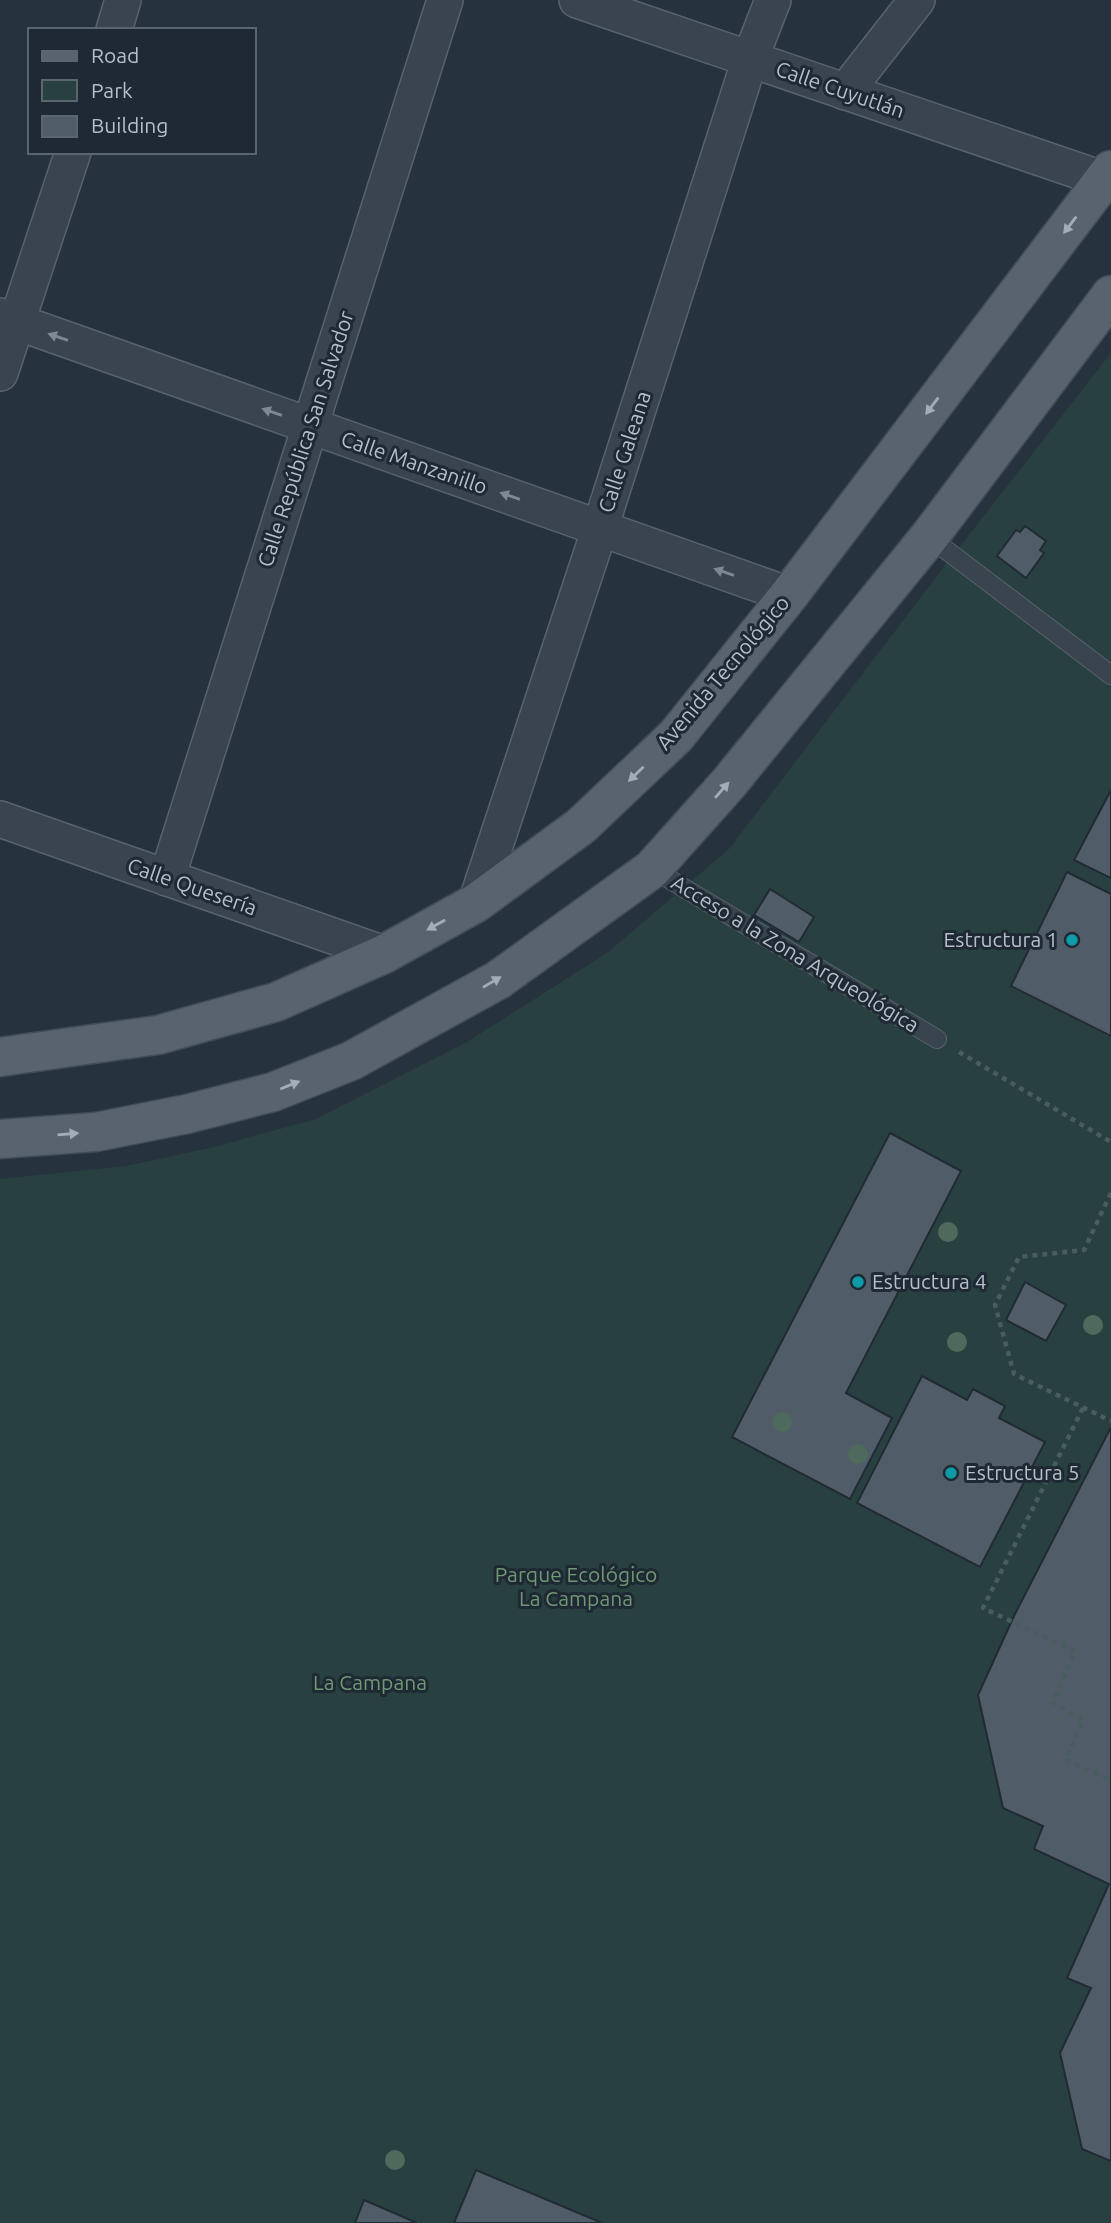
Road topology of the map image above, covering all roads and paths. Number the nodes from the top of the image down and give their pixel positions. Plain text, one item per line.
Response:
1 (123, 0) edge
2 (444, 0) edge
3 (577, 0) edge
4 (772, 0) edge
5 (917, 0) edge
6 (115, 28) edge
7 (750, 59) junction
8 (845, 92) junction
9 (72, 154) edge
10 (1109, 178) edge
11 (1111, 295) edge
12 (8, 319) edge
13 (0, 373) edge
14 (310, 426) junction
15 (600, 528) junction
16 (929, 537) junction
17 (789, 595) junction
18 (1111, 675) edge
19 (0, 819) edge
20 (652, 869) junction
21 (167, 878) junction
22 (476, 903) junction
23 (384, 954) junction
24 (937, 1039) joint
25 (0, 1057) edge
26 (0, 1139) edge
27 (1111, 1142) edge
28 (1111, 1193) edge
29 (1083, 1408) junction
30 (1111, 1421) edge
31 (1111, 1780) edge

1 - 6 street
2 - 14 street, Calle República San Salvador
3 - 7 street, Calle Cuyutlán
4 - 7 street, Calle Galeana
5 - 8 street
7 - 8 street, Calle Cuyutlán
7 - 15 street, Calle Galeana
8 - 10 street, Calle Cuyutlán
9 - 12 street
10 -> 17 main road, Avenida Tecnológico
11 - 16 main road
12 - 13 street
14 -> 12 street, Calle Manzanillo
15 -> 14 street, Calle Manzanillo
14 - 21 street, Calle República San Salvador
17 -> 15 street, Calle Manzanillo
15 - 22 street, Calle Galeana
16 - 18 lane
20 -> 16 main road
17 -> 22 main road, Avenida Tecnológico
19 - 21 street, Calle Quesería
20 - 24 lane, Acceso a la Zona Arqueológica
26 -> 20 main road
21 - 23 street, Calle Quesería
22 -> 23 main road, Avenida Tecnológico
23 - 25 main road, Avenida Tecnológico
24 - 27 path
28 - 29 path
29 - 30 path
29 - 31 path

